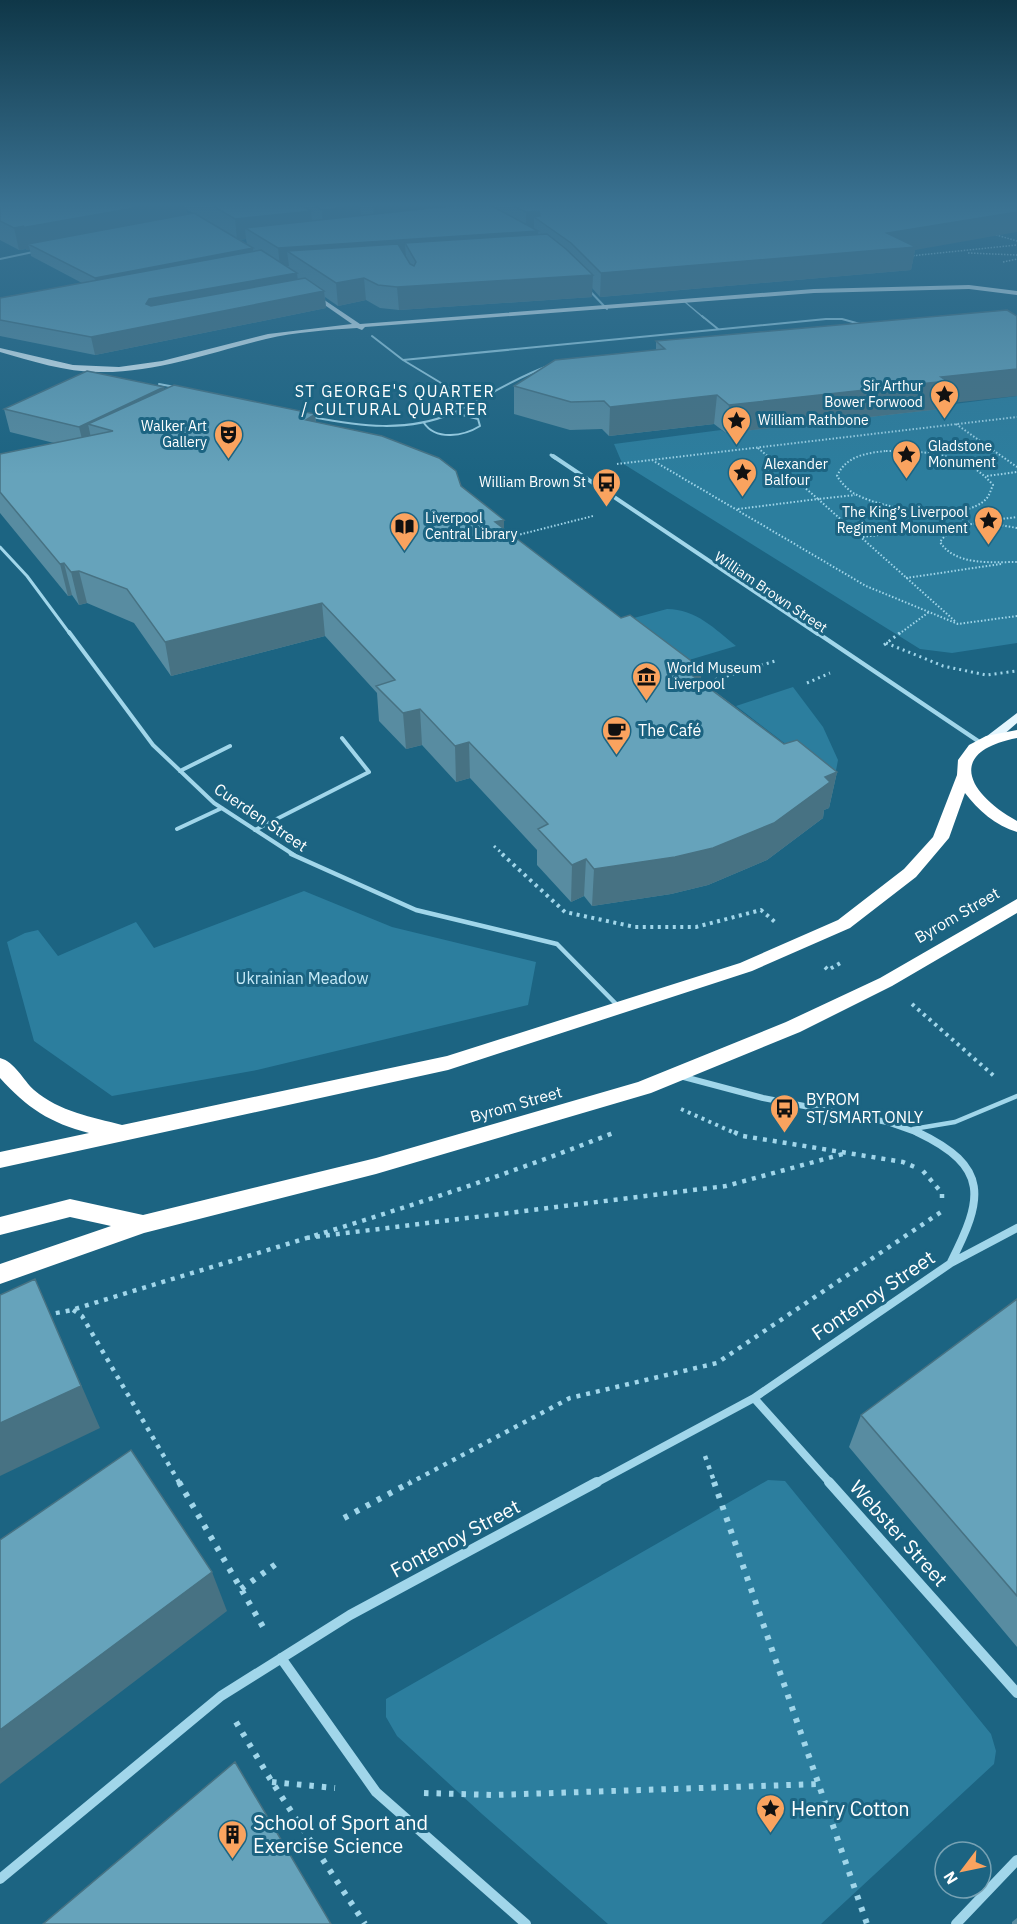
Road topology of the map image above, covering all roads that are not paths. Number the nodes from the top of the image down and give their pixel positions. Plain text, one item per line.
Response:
1 (316, 296) edge
2 (595, 296) edge
3 (758, 296) edge
4 (685, 302) junction
5 (607, 309) junction
6 (360, 327) junction
7 (718, 329) junction
8 (857, 331) edge
9 (372, 336) joint
10 (0, 350) edge
11 (403, 360) junction
12 (552, 365) edge
13 (159, 384) edge
14 (178, 388) edge
15 (452, 413) junction
16 (306, 415) edge
17 (424, 423) junction
18 (551, 455) dead end
19 (0, 548) edge
20 (1017, 717) edge
21 (1017, 734) edge
22 (342, 738) dead end
23 (986, 741) junction
24 (230, 746) dead end
25 (180, 771) junction
26 (963, 778) junction
27 (222, 808) junction
28 (1017, 827) edge
29 (177, 829) dead end
30 (255, 830) junction
31 (1017, 905) edge
32 (620, 1008) junction
33 (0, 1065) edge
34 (677, 1075) junction
35 (1017, 1096) edge
36 (910, 1129) junction
37 (126, 1134) junction
38 (0, 1160) edge
39 (143, 1224) junction
40 (0, 1227) edge
41 (1017, 1228) edge
42 (951, 1263) junction
43 (0, 1274) edge
44 (754, 1398) junction
45 (281, 1658) junction
46 (1017, 1693) edge
47 (1017, 1860) edge
48 (0, 1879) edge
49 (526, 1924) edge
50 (956, 1924) edge

1 - 6 main road
2 - 5 street
3 - 4 main road
4 - 5 main road
4 - 7 lane
5 - 6 main road
6 - 9 main road
6 - 10 main road
7 - 8 lane
7 - 11 lane
9 - 11 lane
11 - 15 lane
12 - 15 lane
13 - 14 lane
15 - 17 lane
15 - 17 lane
16 - 17 lane
18 - 23 street, William Brown Street
19 - 25 lane, Cuerden Street
20 - 23 main road
21 - 23 highway
22 - 30 lane
23 - 26 highway
24 - 25 lane
25 - 27 lane, Cuerden Street
26 - 28 highway
26 - 32 highway
27 - 29 lane
27 - 30 lane, Cuerden Street
30 - 32 lane, Cuerden Street
31 - 34 highway, Byrom Street
32 - 37 highway
33 - 37 highway
34 - 36 street, Fontenoy Street
34 - 39 highway, Byrom Street
35 - 36 lane
36 - 42 street, Fontenoy Street
37 - 38 highway
39 - 40 highway
39 - 43 highway, Byrom Street
41 - 42 street, Fontenoy Street
42 - 44 street, Fontenoy Street
44 - 45 street, Fontenoy Street
44 - 46 street, Webster Street
45 - 48 street, Fontenoy Street
45 - 49 street
47 - 50 street

